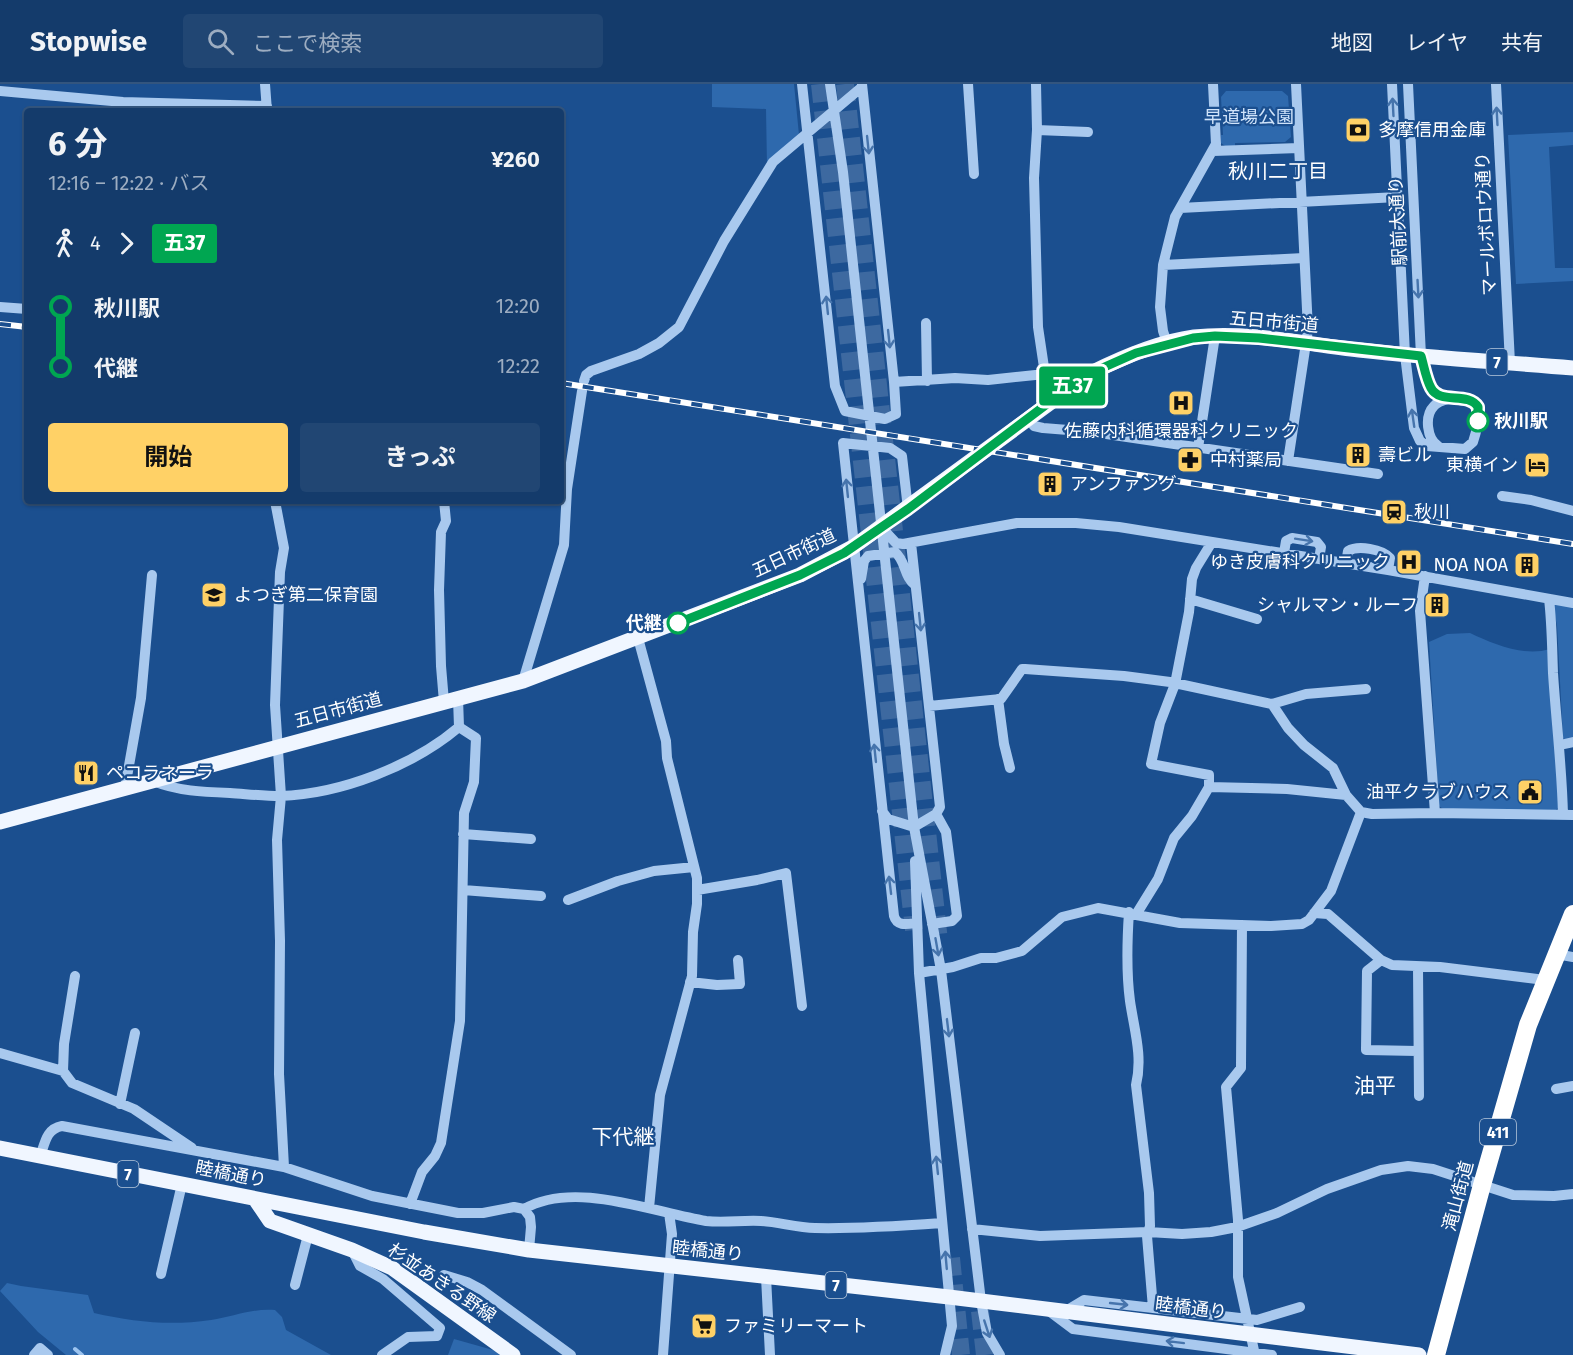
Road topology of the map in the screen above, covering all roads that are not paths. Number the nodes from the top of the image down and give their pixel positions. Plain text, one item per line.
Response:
1 (265, 84) edge
2 (802, 84) edge
3 (830, 84) edge
4 (969, 84) edge
5 (1036, 84) edge
6 (1213, 84) edge
7 (1296, 84) edge
8 (1392, 84) edge
9 (1408, 84) edge
10 (1496, 84) edge
11 (862, 85) edge
12 (0, 91) edge
13 (246, 108) edge
14 (267, 108) edge
15 (835, 111) junction
16 (1037, 130) junction
17 (1088, 132) dead end
18 (808, 133) junction
19 (1299, 148) junction
20 (1213, 151) junction
21 (974, 174) dead end
22 (1398, 198) junction
23 (1302, 202) junction
24 (1180, 208) junction
25 (1304, 258) junction
26 (1163, 265) junction
27 (0, 307) edge
28 (24, 309) edge
29 (926, 323) dead end
30 (1215, 336) junction
31 (1167, 343) junction
32 (1306, 344) junction
33 (1405, 355) junction
34 (1421, 356) junction
35 (1509, 363) junction
36 (1573, 368) edge
37 (1045, 374) junction
38 (927, 381) junction
39 (894, 382) junction
40 (1063, 392) junction
41 (1452, 398) junction
42 (1028, 418) junction
43 (1438, 446) junction
44 (1198, 448) junction
45 (1288, 461) junction
46 (1378, 474) dead end
47 (1502, 496) dead end
48 (276, 504) edge
49 (444, 504) edge
50 (908, 509) junction
51 (1573, 511) edge
52 (882, 527) junction
53 (1212, 542) junction
54 (911, 543) junction
55 (853, 547) junction
56 (1284, 554) junction
57 (1319, 559) junction
58 (1346, 563) junction
59 (1388, 570) junction
60 (152, 575) dead end
61 (1425, 576) junction
62 (916, 586) junction
63 (858, 594) junction
64 (1190, 599) junction
65 (1549, 599) junction
66 (1573, 603) edge
67 (1257, 619) dead end
68 (638, 638) junction
69 (523, 681) junction
70 (1175, 684) junction
71 (1366, 689) dead end
72 (998, 699) junction
73 (451, 700) junction
74 (1272, 704) junction
75 (929, 705) junction
76 (459, 727) junction
77 (1573, 742) edge
78 (1560, 745) junction
79 (277, 747) junction
80 (1010, 768) dead end
81 (152, 781) junction
82 (1209, 787) junction
83 (125, 788) junction
84 (1346, 795) junction
85 (281, 796) junction
86 (882, 811) junction
87 (1360, 812) junction
88 (1435, 813) junction
89 (936, 814) junction
90 (1568, 815) edge
91 (0, 822) edge
92 (914, 827) junction
93 (464, 834) junction
94 (531, 840) dead end
95 (694, 867) junction
96 (463, 890) junction
97 (697, 890) junction
98 (541, 896) dead end
99 (568, 900) dead end
100 (1133, 913) junction
101 (1314, 913) junction
102 (1573, 914) edge
103 (917, 923) junction
104 (932, 924) junction
105 (1242, 925) junction
106 (1565, 956) edge
107 (738, 960) dead end
108 (1381, 960) junction
109 (1418, 967) junction
110 (941, 970) junction
111 (919, 972) junction
112 (75, 976) dead end
113 (1545, 980) junction
114 (690, 982) junction
115 (802, 1006) dead end
116 (135, 1033) dead end
117 (1417, 1051) junction
118 (0, 1053) edge
119 (63, 1071) junction
120 (1573, 1086) edge
121 (1556, 1089) dead end
122 (1419, 1096) dead end
123 (120, 1104) junction
124 (0, 1149) edge
125 (196, 1151) junction
126 (40, 1156) junction
127 (284, 1167) junction
128 (182, 1184) junction
129 (1482, 1185) junction
130 (1573, 1194) edge
131 (255, 1199) junction
132 (410, 1204) junction
133 (524, 1209) junction
134 (649, 1209) junction
135 (669, 1213) junction
136 (942, 1223) junction
137 (1237, 1227) junction
138 (972, 1229) junction
139 (1148, 1232) junction
140 (308, 1235) junction
141 (352, 1250) junction
142 (529, 1250) junction
143 (670, 1267) junction
144 (161, 1274) dead end
145 (444, 1275) dead end
146 (766, 1277) junction
147 (295, 1286) dead end
148 (949, 1297) junction
149 (981, 1301) junction
150 (1300, 1307) dead end
151 (1153, 1308) junction
152 (1056, 1311) junction
153 (1247, 1318) junction
154 (1254, 1353) edge
155 (34, 1355) edge
156 (48, 1355) edge
157 (382, 1355) edge
158 (513, 1355) edge
159 (571, 1355) edge
160 (663, 1355) edge
161 (770, 1355) edge
162 (945, 1355) edge
163 (1000, 1355) edge
164 (1272, 1355) edge
165 (1419, 1355) edge
166 (1436, 1355) edge

1 - 14 street
2 - 18 street
3 - 15 street
4 - 21 street
5 - 16 street
6 - 20 street
7 - 19 street
22 -> 8 street, 駅前大通り
9 -> 34 street, 駅前大通り
35 -> 10 street, マールボロウ通り
11 - 15 street
11 -> 39 street
12 - 13 street
15 - 18 street
15 - 92 street
16 - 17 street
16 - 37 street
39 -> 18 street
18 - 69 street
19 - 20 street
19 - 23 street
20 - 24 street
22 - 23 street
22 - 33 street, 駅前大通り
23 - 24 street
23 - 25 street
24 - 26 street
25 - 26 street
25 - 32 street
26 - 31 street
27 - 28 street
29 - 38 street
30 - 31 main road, 五日市街道 / 7
30 - 32 main road, 五日市街道 / 7
30 - 44 street
31 - 40 main road, 五日市街道 / 7
32 - 33 main road, 五日市街道 / 7
32 - 45 street
33 - 34 main road, 五日市街道 / 7
43 -> 33 street, 駅前大通り
34 - 35 main road, 五日市街道 / 7
34 - 41 street, 駅前大通り
35 - 36 main road, 五日市街道 / 7
37 - 38 street
37 - 40 street
38 - 39 street
40 - 42 main road, 五日市街道 / 7
41 - 43 street
41 - 43 street
42 - 44 street
42 - 50 main road, 五日市街道 / 7
44 - 45 street
45 - 46 street
47 - 51 street
48 - 79 street
49 - 73 street
50 - 52 main road, 五日市街道 / 7
55 -> 50 street
52 - 54 street
52 - 55 main road, 五日市街道 / 7
53 - 54 street
53 - 56 street
53 - 64 street
54 - 62 street
55 - 63 street
55 - 68 main road, 五日市街道 / 7
56 - 57 street
56 -> 57 street
57 - 58 street
58 - 59 street
58 - 59 street
59 - 61 street
60 - 83 street
61 - 65 street
61 - 88 street
62 - 63 street
62 -> 75 street
86 -> 63 street
64 - 67 street
64 - 70 street
65 - 66 street
65 - 78 street
68 - 69 main road, 五日市街道 / 7
68 - 95 street
69 - 73 main road, 五日市街道 / 7
70 - 72 street
70 - 74 street
70 - 82 street
71 - 74 street
72 - 75 street
72 - 80 street
73 - 76 street
73 - 79 main road, 五日市街道 / 7
74 - 84 street
75 - 89 street
76 - 85 street
76 - 93 street
77 - 78 street
78 - 90 street
79 - 81 main road, 五日市街道 / 7
79 - 85 street
81 - 83 main road, 五日市街道 / 7
81 - 85 street
82 - 84 street
82 - 100 street
83 - 91 main road, 五日市街道 / 7
84 - 87 street
85 - 127 street
86 - 92 street
103 -> 86 street
87 - 88 street
87 - 101 street
88 - 90 street
89 - 92 street
89 - 104 street
92 - 103 street
92 - 104 street
93 - 94 street
93 - 96 street
95 - 97 street
95 - 99 street
96 - 98 street
96 - 132 street
97 - 114 street
97 - 115 street
100 - 105 street
100 - 110 street
100 - 139 street
101 - 105 street
101 - 108 street
102 - 106 highway, 滝山街道 / 411
103 - 111 street
104 -> 110 street
105 - 137 street
106 - 113 highway, 滝山街道 / 411
107 - 114 street
108 - 109 street
108 - 117 street
109 - 113 street
109 - 117 street
110 - 111 street
110 -> 138 street
136 -> 111 street
112 - 119 street
113 - 129 highway, 滝山街道 / 411
114 - 134 street
116 - 123 street
117 - 122 street
118 - 119 street
119 - 123 street
120 - 121 street
123 - 125 street
124 - 126 main road, 睦橋通り / 7
125 - 126 street
125 - 127 street
126 - 128 main road, 睦橋通り / 7
127 - 132 street
128 - 131 main road, 睦橋通り / 7
128 - 144 street
129 - 130 street
129 - 137 street
129 - 166 highway, 滝山街道 / 411
131 - 140 main road, 杉並あきる野線
131 - 142 main road, 睦橋通り / 7
132 - 133 street
133 - 134 street
133 - 142 street
134 - 135 street
135 - 136 street
135 - 143 street
148 -> 136 street
137 - 139 street
137 - 153 street
138 - 139 street
138 - 149 street
139 - 151 street
140 - 141 main road, 杉並あきる野線
140 - 147 street
141 - 157 street
141 - 158 main road, 杉並あきる野線
142 - 143 main road, 睦橋通り / 7
143 - 146 main road, 睦橋通り / 7
143 - 160 street
145 - 159 street
146 - 148 main road, 睦橋通り / 7
146 - 161 street
148 - 149 main road, 睦橋通り / 7
148 - 162 street
149 - 152 main road, 睦橋通り / 7
149 -> 163 street
150 - 153 street
152 -> 151 street
151 - 153 street
154 -> 152 street
152 - 165 main road, 睦橋通り / 7
153 - 154 street
154 - 164 street
155 - 156 street

